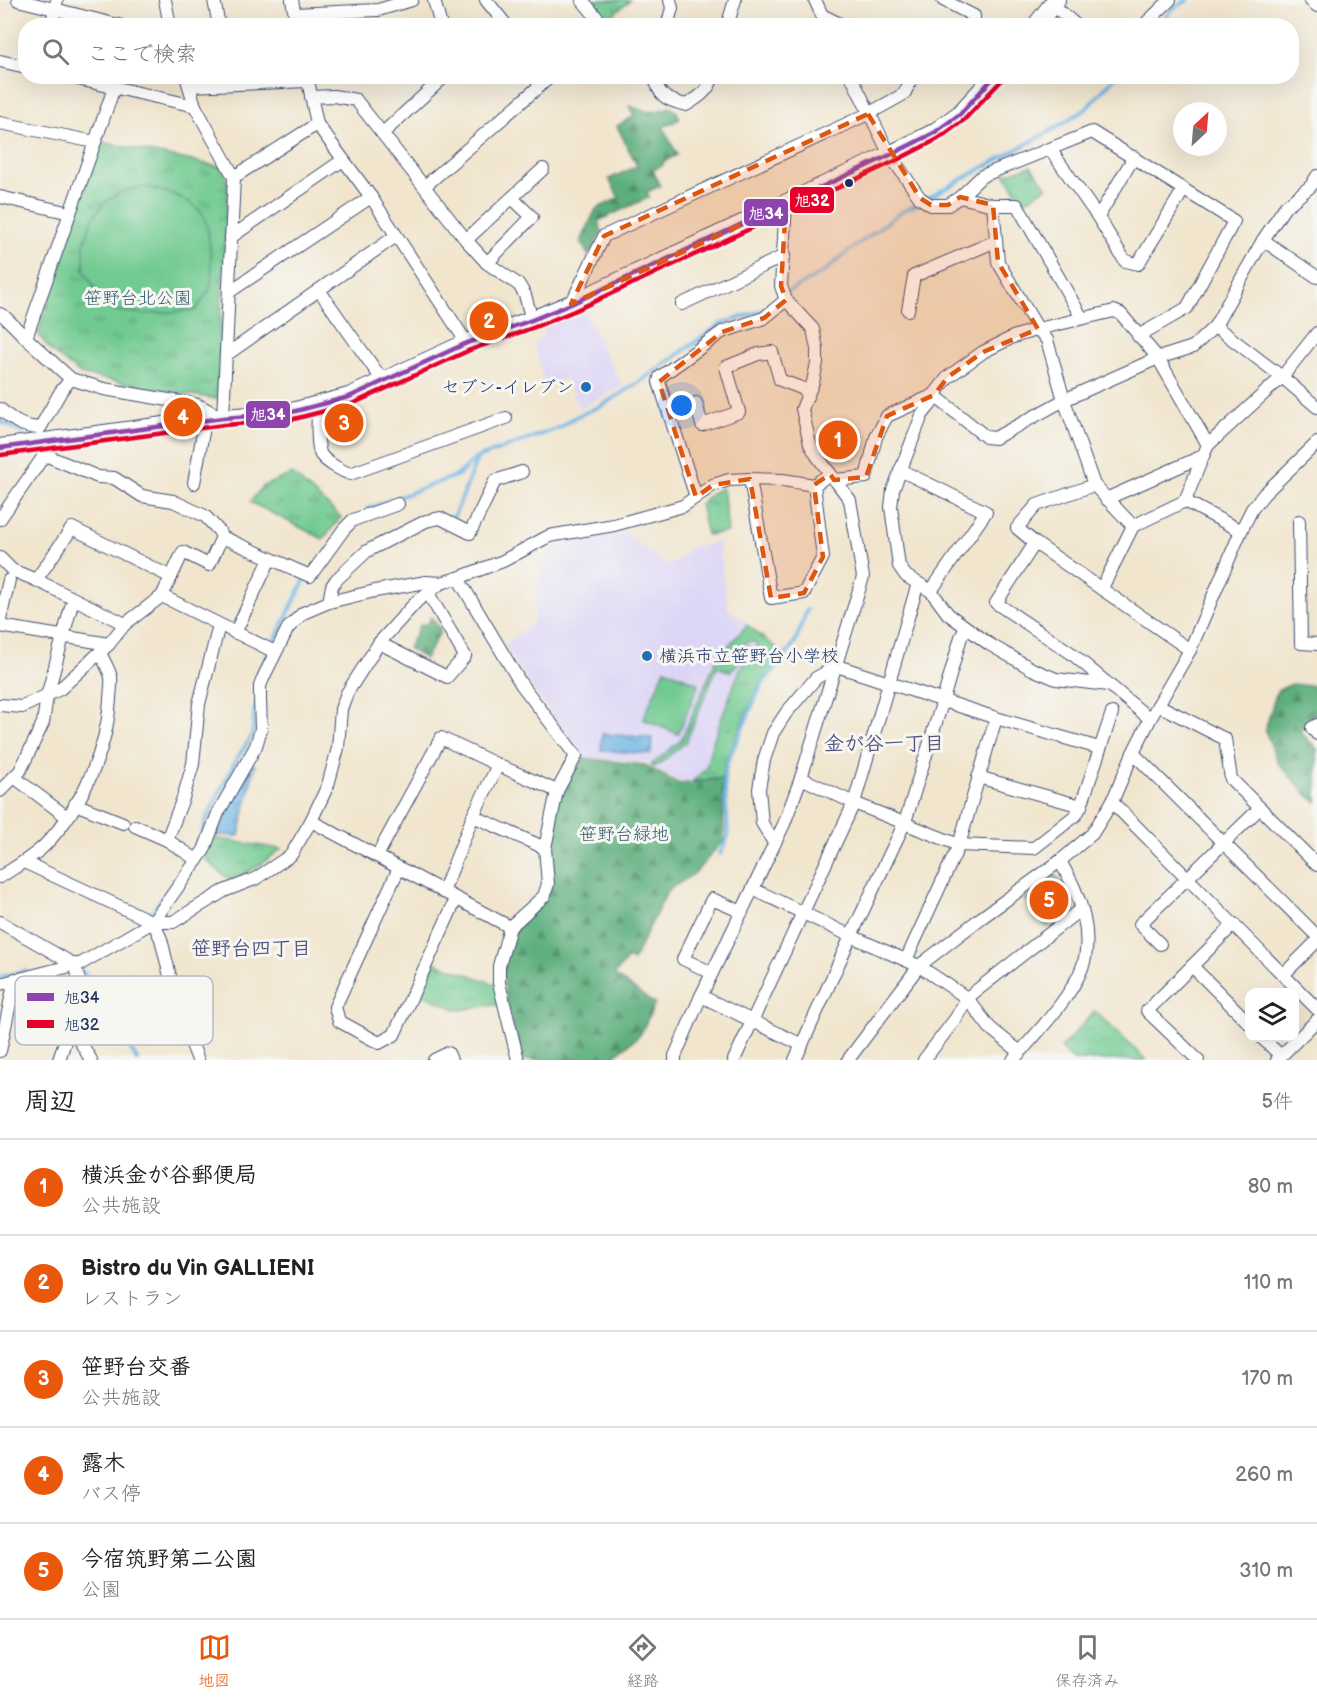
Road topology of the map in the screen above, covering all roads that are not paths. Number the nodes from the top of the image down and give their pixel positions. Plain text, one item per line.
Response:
1 (18, 0) edge
2 (165, 0) edge
3 (214, 0) edge
4 (292, 0) edge
5 (412, 0) edge
6 (434, 0) edge
7 (486, 0) edge
8 (582, 0) edge
9 (670, 0) edge
10 (735, 0) edge
11 (815, 0) edge
12 (943, 0) edge
13 (1170, 0) edge
14 (1310, 0) edge
15 (1054, 2) edge
16 (56, 4) edge
17 (1317, 6) edge
18 (98, 18) edge
19 (168, 18) edge
20 (217, 18) edge
21 (296, 18) edge
22 (312, 18) edge
23 (439, 18) edge
24 (500, 18) edge
25 (597, 18) edge
26 (669, 18) edge
27 (729, 18) edge
28 (824, 18) edge
29 (974, 18) edge
30 (1042, 18) edge
31 (1069, 18) edge
32 (1151, 18) edge
33 (0, 62) edge
34 (18, 65) edge
35 (98, 84) edge
36 (189, 84) edge
37 (309, 84) edge
38 (436, 84) edge
39 (542, 84) edge
40 (656, 84) edge
41 (710, 84) edge
42 (855, 84) edge
43 (909, 84) edge
44 (988, 84) edge
45 (114, 88) junction
46 (311, 97) junction
47 (195, 106) junction
48 (868, 114) junction
49 (0, 123) edge
50 (316, 124) junction
51 (383, 133) junction
52 (95, 142) junction
53 (1050, 149) junction
54 (890, 155) junction
55 (1134, 157) junction
56 (343, 160) junction
57 (543, 170) dead end
58 (1317, 176) edge
59 (234, 177) junction
60 (425, 186) junction
61 (1184, 189) junction
62 (0, 197) edge
63 (371, 197) junction
64 (960, 197) junction
65 (512, 198) junction
66 (786, 204) junction
67 (993, 205) junction
68 (70, 213) junction
69 (1098, 217) junction
70 (396, 236) junction
71 (231, 237) junction
72 (466, 240) junction
73 (1263, 240) junction
74 (996, 241) junction
75 (784, 256) junction
76 (487, 263) junction
77 (1317, 277) edge
78 (319, 290) junction
79 (230, 292) junction
80 (786, 300) junction
81 (571, 304) junction
82 (682, 304) dead end
83 (908, 310) dead end
84 (0, 314) edge
85 (1082, 318) junction
86 (532, 320) junction
87 (1215, 326) junction
88 (1038, 329) junction
89 (1317, 333) edge
90 (1138, 336) junction
91 (26, 338) junction
92 (467, 343) junction
93 (226, 355) junction
94 (1158, 358) junction
95 (1282, 377) junction
96 (71, 379) junction
97 (383, 381) junction
98 (809, 391) junction
99 (934, 395) junction
100 (1064, 400) junction
101 (696, 403) dead end
102 (318, 405) junction
103 (1317, 407) edge
104 (0, 409) edge
105 (223, 418) junction
106 (506, 418) dead end
107 (205, 421) junction
108 (46, 442) junction
109 (1317, 443) edge
110 (0, 448) edge
111 (1205, 451) junction
112 (900, 470) junction
113 (522, 472) dead end
114 (832, 477) junction
115 (750, 479) junction
116 (194, 483) dead end
117 (814, 485) junction
118 (1094, 485) junction
119 (696, 497) junction
120 (1106, 499) junction
121 (1185, 501) junction
122 (398, 504) dead end
123 (0, 519) edge
124 (1299, 521) dead end
125 (1133, 526) junction
126 (1240, 531) junction
127 (222, 537) junction
128 (1035, 543) junction
129 (0, 558) edge
130 (270, 559) junction
131 (171, 577) junction
132 (458, 578) junction
133 (9, 580) dead end
134 (36, 580) junction
135 (441, 583) junction
136 (918, 583) junction
137 (1102, 588) junction
138 (931, 591) junction
139 (428, 593) junction
140 (162, 596) junction
141 (329, 602) junction
142 (71, 607) dead end
143 (0, 620) edge
144 (125, 624) junction
145 (219, 625) junction
146 (0, 626) edge
147 (966, 628) junction
148 (235, 633) junction
149 (64, 636) junction
150 (379, 643) junction
151 (1317, 644) edge
152 (105, 648) junction
153 (1190, 650) junction
154 (274, 654) junction
155 (837, 666) junction
156 (890, 683) junction
157 (1108, 685) junction
158 (47, 696) junction
159 (944, 700) junction
160 (0, 705) edge
161 (1158, 705) junction
162 (1112, 713) dead end
163 (996, 718) junction
164 (1150, 719) junction
165 (1317, 725) edge
166 (1317, 734) edge
167 (1099, 748) junction
168 (1133, 753) junction
169 (498, 765) junction
170 (14, 777) junction
171 (978, 777) junction
172 (801, 778) junction
173 (556, 790) junction
174 (0, 791) edge
175 (1112, 802) junction
176 (854, 803) junction
177 (75, 804) junction
178 (1081, 806) junction
179 (1260, 808) junction
180 (473, 816) junction
181 (68, 817) junction
182 (311, 821) junction
183 (905, 822) junction
184 (167, 840) junction
185 (774, 843) junction
186 (1223, 844) junction
187 (959, 845) junction
188 (546, 848) junction
189 (377, 856) junction
190 (197, 860) junction
191 (1060, 861) junction
192 (24, 862) junction
193 (1317, 865) edge
194 (399, 868) junction
195 (0, 877) edge
196 (1188, 878) junction
197 (753, 890) junction
198 (443, 892) junction
199 (456, 899) junction
200 (1081, 909) junction
201 (742, 912) junction
202 (802, 913) junction
203 (0, 922) edge
204 (153, 922) junction
205 (1233, 924) junction
206 (510, 927) junction
207 (851, 936) junction
208 (1317, 936) edge
209 (1317, 941) edge
210 (1160, 944) dead end
211 (906, 960) junction
212 (75, 966) junction
213 (919, 966) junction
214 (1192, 966) junction
215 (712, 973) junction
216 (1283, 975) junction
217 (29, 976) edge
218 (78, 976) edge
219 (170, 976) edge
220 (15, 979) joint
221 (0, 984) edge
222 (701, 996) junction
223 (967, 998) junction
224 (1317, 1009) edge
225 (1245, 1019) edge
226 (1317, 1020) edge
227 (752, 1021) junction
228 (1265, 1042) edge
229 (64, 1045) edge
230 (82, 1045) edge
231 (192, 1045) edge
232 (802, 1045) junction
233 (0, 1051) edge
234 (1017, 1056) edge
235 (1279, 1058) edge
236 (673, 1059) edge
237 (59, 1060) edge
238 (91, 1060) edge
239 (198, 1060) edge
240 (434, 1060) edge
241 (451, 1060) edge
242 (518, 1060) edge
243 (734, 1060) edge
244 (795, 1060) edge
245 (848, 1060) edge
246 (924, 1060) edge
247 (1198, 1060) edge

1 - 16 street
2 - 19 street
3 - 20 street
4 - 21 street
5 - 22 street
6 - 23 street
7 - 24 street
8 - 25 street
9 - 26 street
10 - 27 street
11 - 28 street
12 - 29 street
13 - 32 street
14 - 17 street
15 - 30 street
15 - 31 street
16 - 18 street
33 - 34 street
35 - 45 street
36 - 47 street
37 - 46 street
38 - 51 street
39 - 60 street
40 - 41 street
42 - 48 street
43 - 48 street
44 - 54 street
45 - 47 street
45 - 52 street
46 - 50 street
46 - 51 street
47 - 59 street
48 - 54 street
48 - 81 street
49 - 52 street
50 - 56 street
50 - 59 street
51 - 60 street
52 - 68 street
53 - 55 street
53 - 64 street
53 - 69 street
54 - 64 street
54 - 66 street
55 - 61 street
55 - 69 street
56 - 63 street
56 - 71 street
57 - 65 street
58 - 73 street
59 - 71 street
60 - 72 street
61 - 69 street
61 - 90 street
62 - 68 street
63 - 70 street
63 - 79 street
64 - 67 street
65 - 72 street
65 - 76 street
66 - 75 street
66 - 81 street
67 - 74 street
67 - 85 street
68 - 91 street
70 - 78 street
70 - 92 street
71 - 79 street
72 - 76 street
73 - 77 street
73 - 87 street
74 - 83 street
74 - 88 street
75 - 80 street
75 - 82 street
76 - 86 street
78 - 93 street
78 - 97 street
79 - 93 street
80 - 98 street
80 - 119 street
81 - 86 street
84 - 91 street
85 - 88 street
85 - 90 street
86 - 92 street
87 - 94 street
87 - 95 street
88 - 99 street
88 - 100 street
89 - 95 street
90 - 94 street
91 - 96 street
92 - 97 street
93 - 105 street
94 - 100 street
94 - 111 street
95 - 103 street
95 - 111 street
96 - 105 street
96 - 108 street
97 - 102 street
98 - 101 street
98 - 114 street
99 - 100 street
99 - 112 street
99 - 114 street
100 - 118 street
102 - 105 street
102 - 106 street
104 - 108 street
105 - 107 street
107 - 108 street
107 - 116 street
108 - 110 street
108 - 123 street
108 - 127 street
109 - 126 street
111 - 120 street
111 - 121 street
112 - 136 street
112 - 138 street
113 - 141 street
114 - 117 street
114 - 155 street
115 - 117 street
115 - 117 street
115 - 119 street
118 - 120 street
118 - 128 street
119 - 132 street
120 - 125 street
121 - 125 street
121 - 126 street
122 - 130 street
124 - 151 street
125 - 137 street
126 - 153 street
127 - 130 street
127 - 131 street
128 - 137 street
128 - 157 street
129 - 134 street
130 - 148 street
131 - 134 street
131 - 140 street
132 - 135 street
132 - 173 street
133 - 143 street
134 - 144 street
135 - 139 street
135 - 141 street
136 - 138 street
136 - 156 street
137 - 153 street
138 - 147 street
139 - 150 street
139 - 150 street
140 - 144 street
140 - 145 street
141 - 154 street
142 - 149 street
144 - 152 street
145 - 148 street
145 - 184 street
146 - 149 street
147 - 157 street
147 - 159 street
148 - 154 street
149 - 152 street
149 - 158 street
150 - 182 street
152 - 158 street
152 - 177 street
153 - 161 street
154 - 190 street
155 - 156 street
155 - 172 street
155 - 185 street
156 - 159 street
156 - 176 street
157 - 164 street
158 - 160 street
158 - 170 street
159 - 163 street
159 - 183 street
161 - 164 street
161 - 179 street
162 - 167 street
163 - 167 street
163 - 171 street
164 - 168 street
165 - 166 street
167 - 178 street
168 - 175 street
168 - 186 street
169 - 173 street
169 - 180 street
169 - 189 street
170 - 174 street
170 - 181 street
171 - 178 street
171 - 187 street
172 - 176 street
172 - 185 street
173 - 188 street
175 - 191 street
175 - 196 street
176 - 183 street
176 - 202 street
177 - 181 street
177 - 184 street
178 - 187 street
179 - 186 street
179 - 193 street
180 - 188 street
180 - 198 street
181 - 192 street
182 - 189 street
182 - 204 street
183 - 187 street
183 - 207 street
184 - 190 street
185 - 197 street
186 - 196 street
186 - 208 street
187 - 211 street
188 - 206 street
189 - 194 street
190 - 204 street
191 - 200 street
191 - 213 street
192 - 195 street
192 - 204 street
194 - 198 street
194 - 199 street
196 - 205 street
196 - 210 street
197 - 201 street
197 - 202 street
198 - 199 street
199 - 206 street
200 - 223 street
200 - 234 street
201 - 215 street
201 - 215 street
202 - 207 street
202 - 227 street
203 - 212 street
204 - 212 street
204 - 219 street
205 - 214 street
205 - 216 street
206 - 242 street
207 - 211 street
207 - 232 street
209 - 216 street
211 - 213 street
212 - 217 street
212 - 218 street
213 - 223 street
213 - 245 street
214 - 225 street
214 - 247 street
215 - 222 street
216 - 224 street
220 - 221 street
220 - 233 street
222 - 227 street
222 - 236 street
223 - 234 street
223 - 246 street
226 - 235 street
227 - 232 street
227 - 243 street
228 - 235 street
229 - 237 street
230 - 238 street
231 - 239 street
232 - 244 street
240 - 241 street

